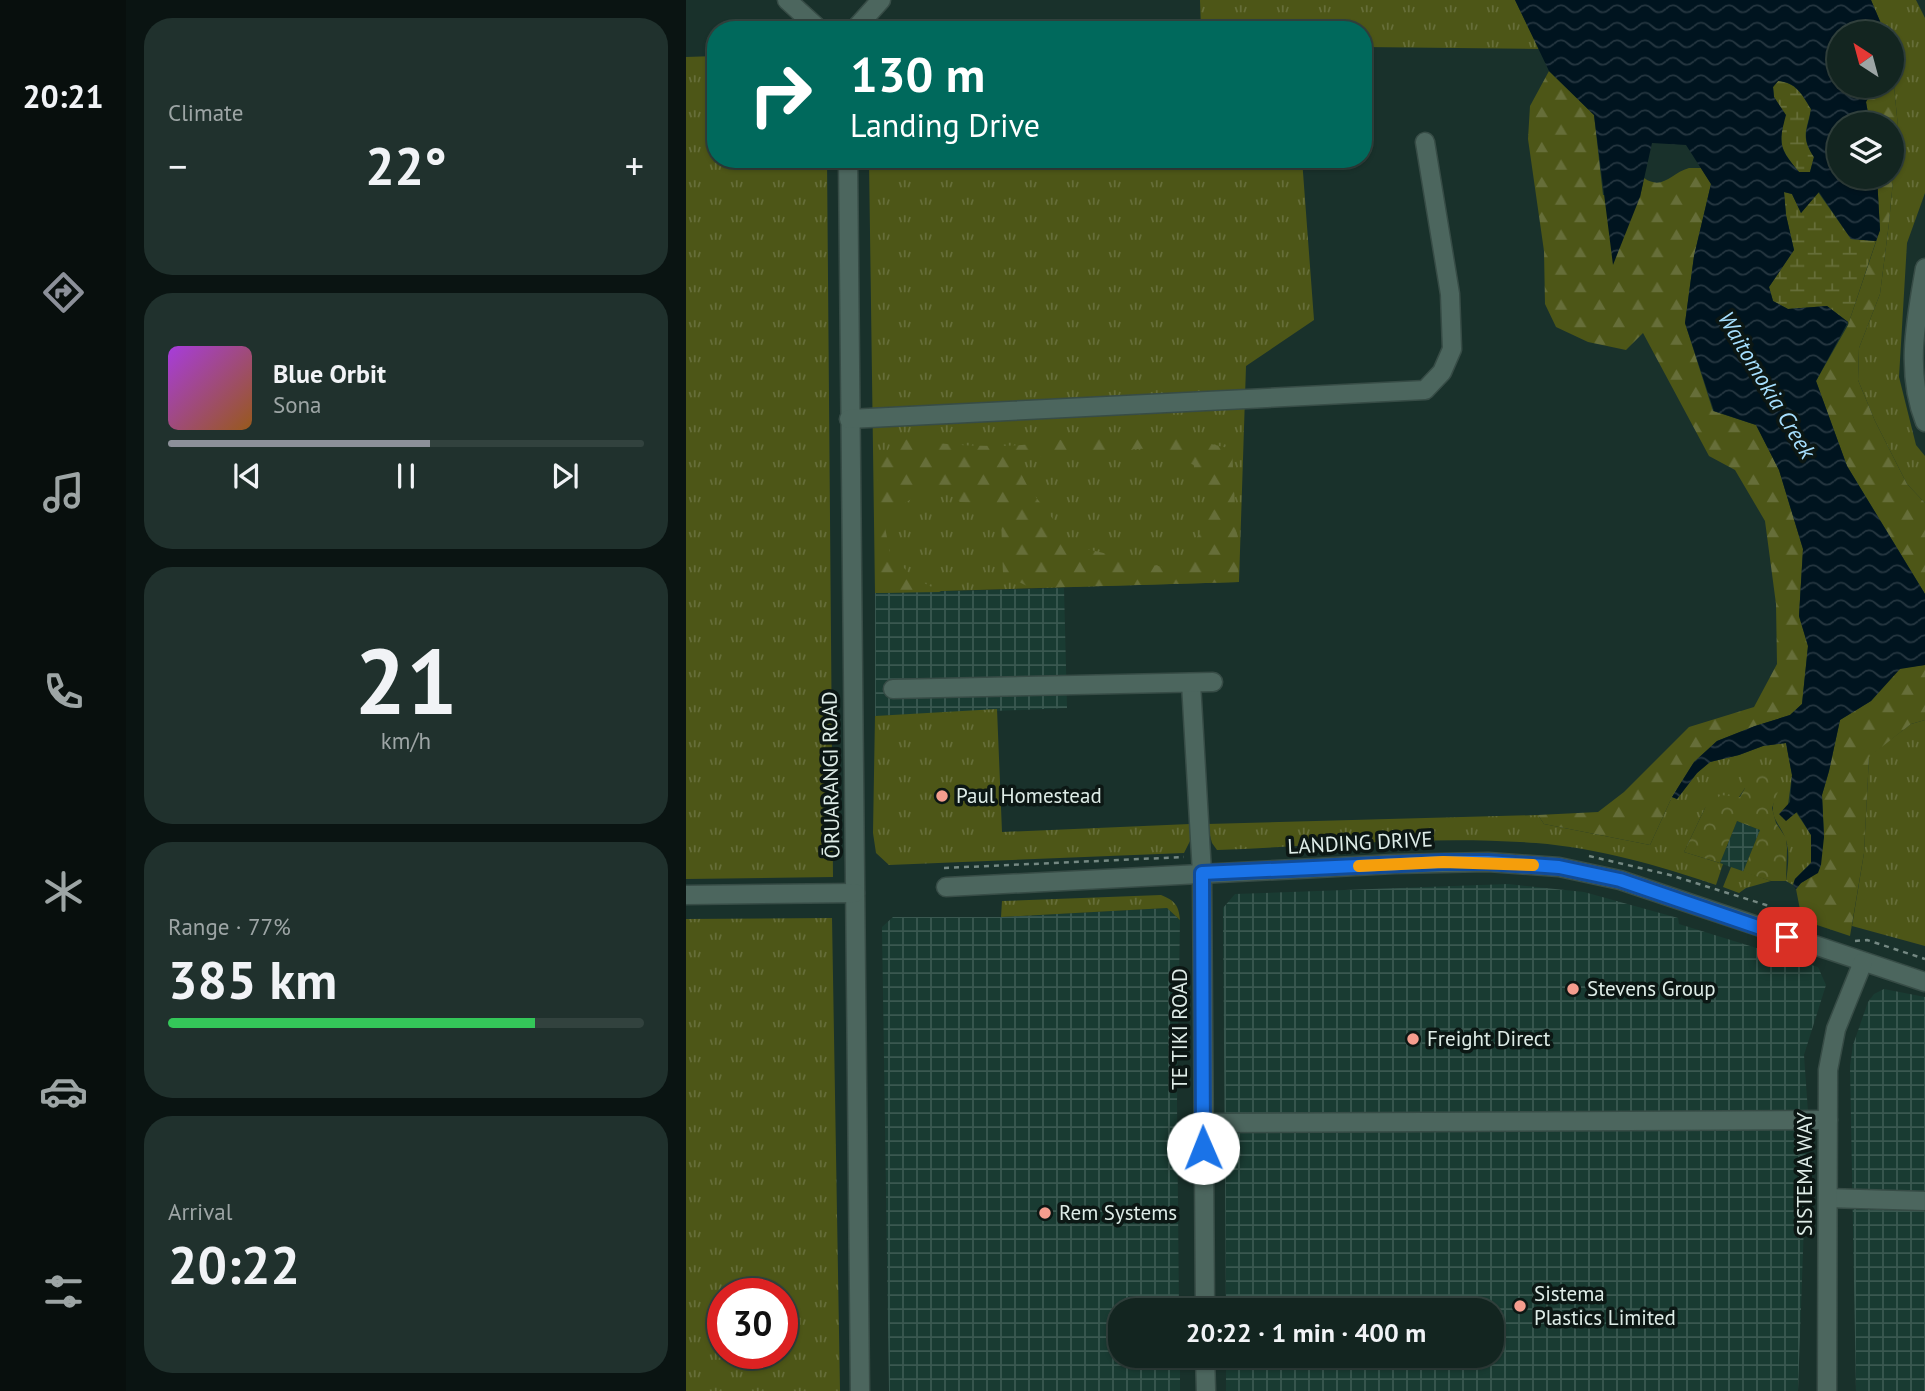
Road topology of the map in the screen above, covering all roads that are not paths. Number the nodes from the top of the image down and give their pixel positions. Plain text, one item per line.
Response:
1 (787, 0) edge
2 (881, 0) edge
3 (810, 21) edge
4 (862, 21) edge
5 (1425, 142) dead end
6 (848, 168) edge
7 (1925, 268) edge
8 (1923, 412) edge
9 (849, 419) junction
10 (1213, 682) dead end
11 (1191, 683) junction
12 (893, 689) dead end
13 (1202, 873) junction
14 (946, 887) dead end
15 (855, 893) junction
16 (686, 895) edge
17 (1863, 962) junction
18 (1925, 982) edge
19 (1828, 1120) junction
20 (1203, 1123) junction
21 (1828, 1198) junction
22 (1925, 1201) edge
23 (1205, 1298) edge
24 (1205, 1368) edge
25 (860, 1391) edge
26 (1206, 1391) edge
27 (1827, 1391) edge

1 - 3 street
2 - 4 street
5 - 9 street
6 - 9 street, ŌRUARANGI ROAD
7 - 8 street
9 - 15 street, ŌRUARANGI ROAD
10 - 11 street
11 - 12 street
11 - 13 street, TE TIKI ROAD
13 - 14 street, LANDING DRIVE
13 - 17 street, LANDING DRIVE
13 - 20 street, TE TIKI ROAD
15 - 16 street
15 - 25 street, ŌRUARANGI ROAD
17 - 18 street, LANDING DRIVE
17 - 19 street, SISTEMA WAY
19 - 20 street
19 - 21 street, SISTEMA WAY
20 - 23 street, TE TIKI ROAD
21 - 22 street
21 - 27 street, SISTEMA WAY
24 - 26 street

